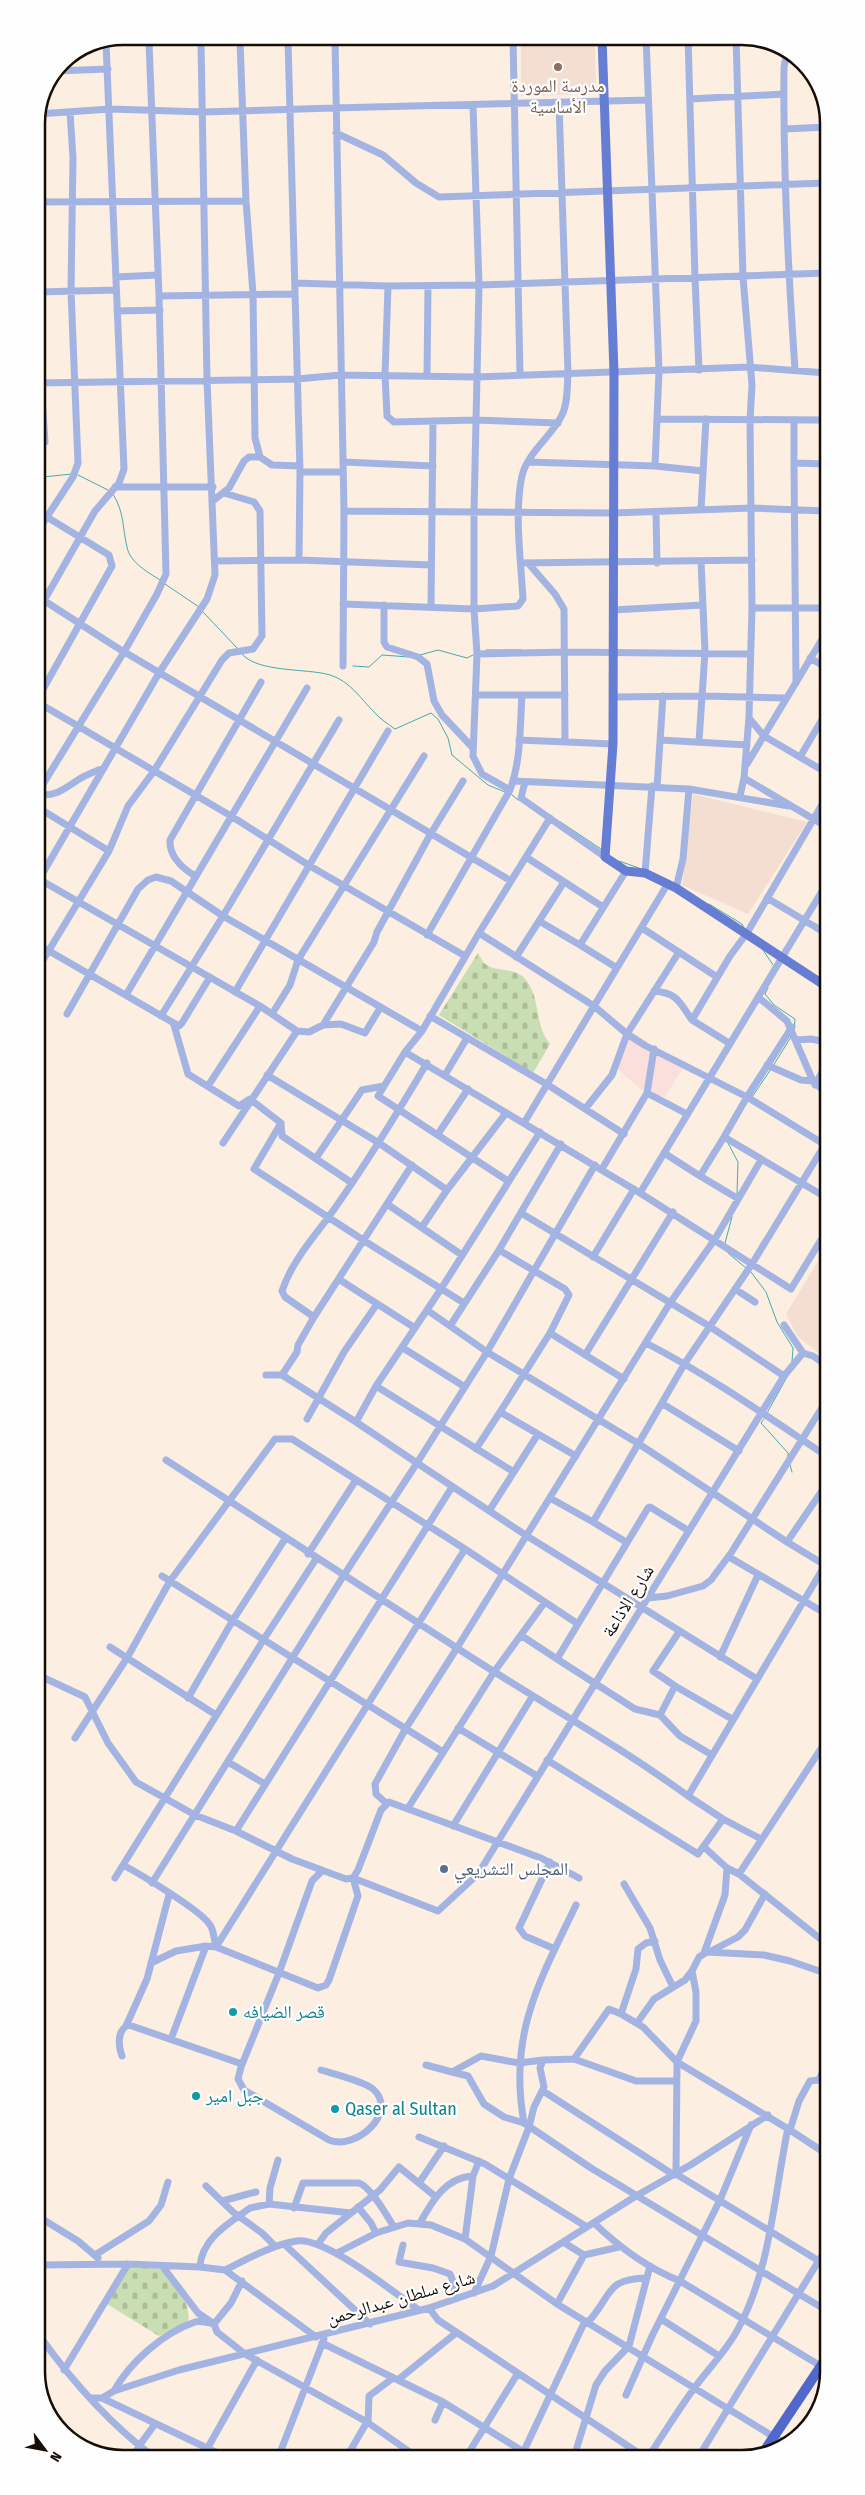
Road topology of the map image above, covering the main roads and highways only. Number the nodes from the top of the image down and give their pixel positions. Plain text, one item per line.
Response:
1 (602, 45) edge
2 (820, 983) edge
3 (820, 2376) edge
4 (768, 2445) edge

1 - 2 main road
3 - 4 highway

